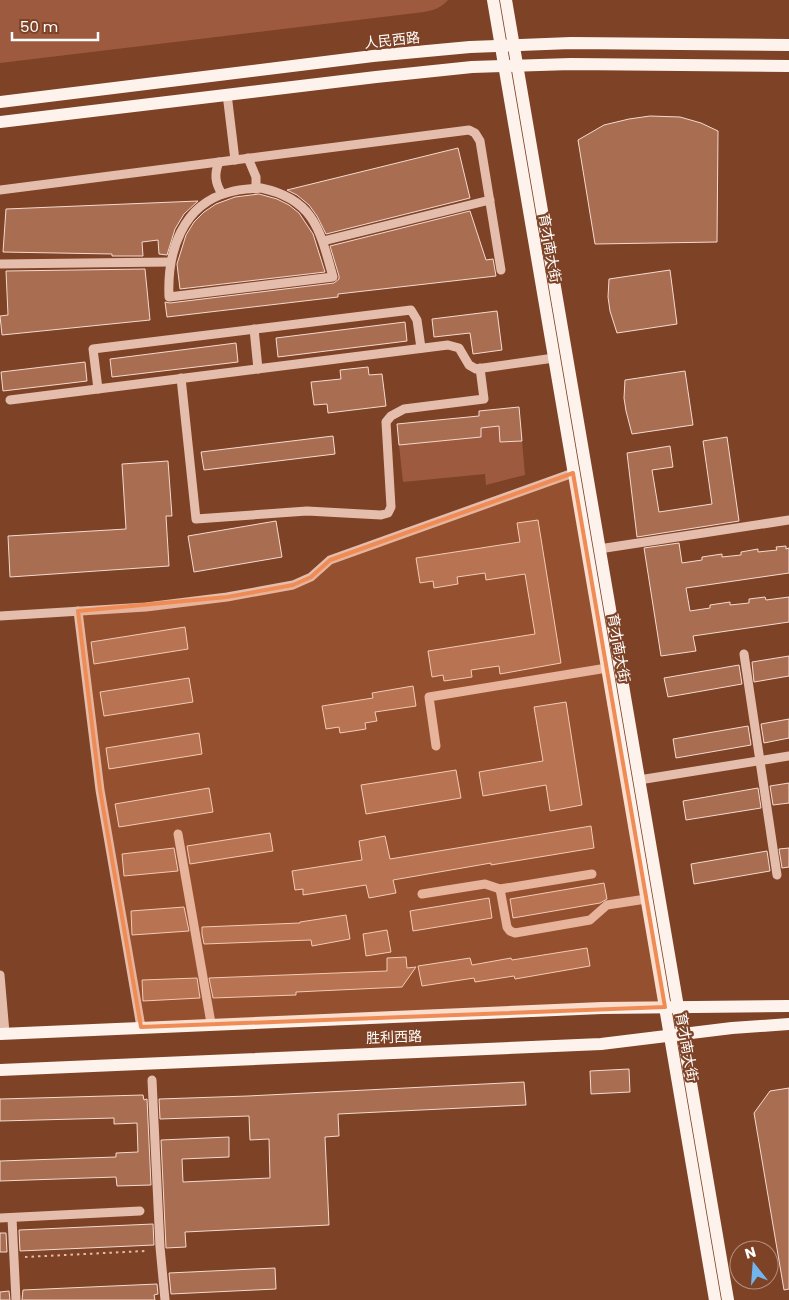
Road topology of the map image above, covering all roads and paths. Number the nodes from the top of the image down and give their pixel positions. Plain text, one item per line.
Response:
1 (493, 0) edge
2 (506, 0) edge
3 (507, 45) junction
4 (789, 45) edge
5 (511, 65) junction
6 (789, 66) edge
7 (227, 94) junction
8 (0, 102) edge
9 (0, 122) edge
10 (248, 158) junction
11 (235, 160) junction
12 (220, 162) junction
13 (256, 189) junction
14 (0, 190) edge
15 (222, 194) junction
16 (490, 200) junction
17 (323, 242) junction
18 (170, 262) junction
19 (0, 264) edge
20 (501, 270) dead end
21 (254, 329) junction
22 (421, 348) junction
23 (554, 358) junction
24 (480, 368) junction
25 (258, 369) junction
26 (182, 378) junction
27 (98, 389) junction
28 (10, 400) dead end
29 (573, 473) junction
30 (789, 520) edge
31 (599, 550) junction
32 (78, 611) junction
33 (0, 616) edge
34 (744, 654) dead end
35 (607, 668) junction
36 (436, 746) dead end
37 (789, 756) edge
38 (760, 760) junction
39 (639, 780) junction
40 (178, 834) dead end
41 (592, 874) dead end
42 (778, 875) dead end
43 (500, 889) junction
44 (422, 894) dead end
45 (646, 899) junction
46 (0, 975) edge
47 (789, 1006) edge
48 (671, 1007) junction
49 (211, 1023) junction
50 (789, 1024) edge
51 (141, 1027) junction
52 (2, 1033) edge
53 (676, 1035) junction
54 (0, 1070) edge
55 (152, 1080) dead end
56 (140, 1211) dead end
57 (0, 1218) edge
58 (12, 1218) junction
59 (144, 1251) dead end
60 (14, 1258) junction
61 (16, 1300) edge
62 (165, 1300) edge
63 (715, 1300) edge
64 (728, 1300) edge

1 - 3 main road, 育才南大街
2 - 3 main road, 育才南大街
3 - 4 main road, 人民西路
3 - 5 main road, 育才南大街
3 - 8 main road, 人民西路
5 - 6 main road
5 - 7 main road
5 - 23 main road, 育才南大街
5 - 31 main road, 育才南大街
7 - 9 main road
7 - 11 street
10 - 11 street
10 - 13 street
10 - 16 street
11 - 12 street
12 - 14 street
12 - 15 street
13 - 15 street
13 - 17 street
15 - 18 street
16 - 17 street
16 - 20 street
17 - 18 street
18 - 19 street
21 - 22 street
21 - 25 street
21 - 27 street
22 - 24 street
22 - 25 street
23 - 24 street
23 - 29 main road, 育才南大街
24 - 26 street
25 - 26 street
26 - 27 street
27 - 28 street
29 - 32 street
29 - 35 main road, 育才南大街
30 - 31 street
31 - 39 main road, 育才南大街
32 - 33 street
32 - 51 street
34 - 38 street
35 - 36 street
35 - 45 main road, 育才南大街
37 - 38 street
38 - 39 street
38 - 42 street
39 - 48 main road, 育才南大街
40 - 49 street
41 - 43 street
43 - 44 street
43 - 45 street
45 - 48 main road, 育才南大街
46 - 52 street
47 - 48 main road, 胜利西路
48 - 49 main road, 胜利西路
48 - 53 main road, 育才南大街
49 - 51 main road, 胜利西路
50 - 53 main road, 胜利西路
51 - 52 main road, 胜利西路
53 - 54 main road, 胜利西路
53 - 63 main road, 育才南大街
53 - 64 main road, 育才南大街
55 - 62 street
56 - 58 street
57 - 58 street
58 - 60 street
59 - 60 path
60 - 61 street

